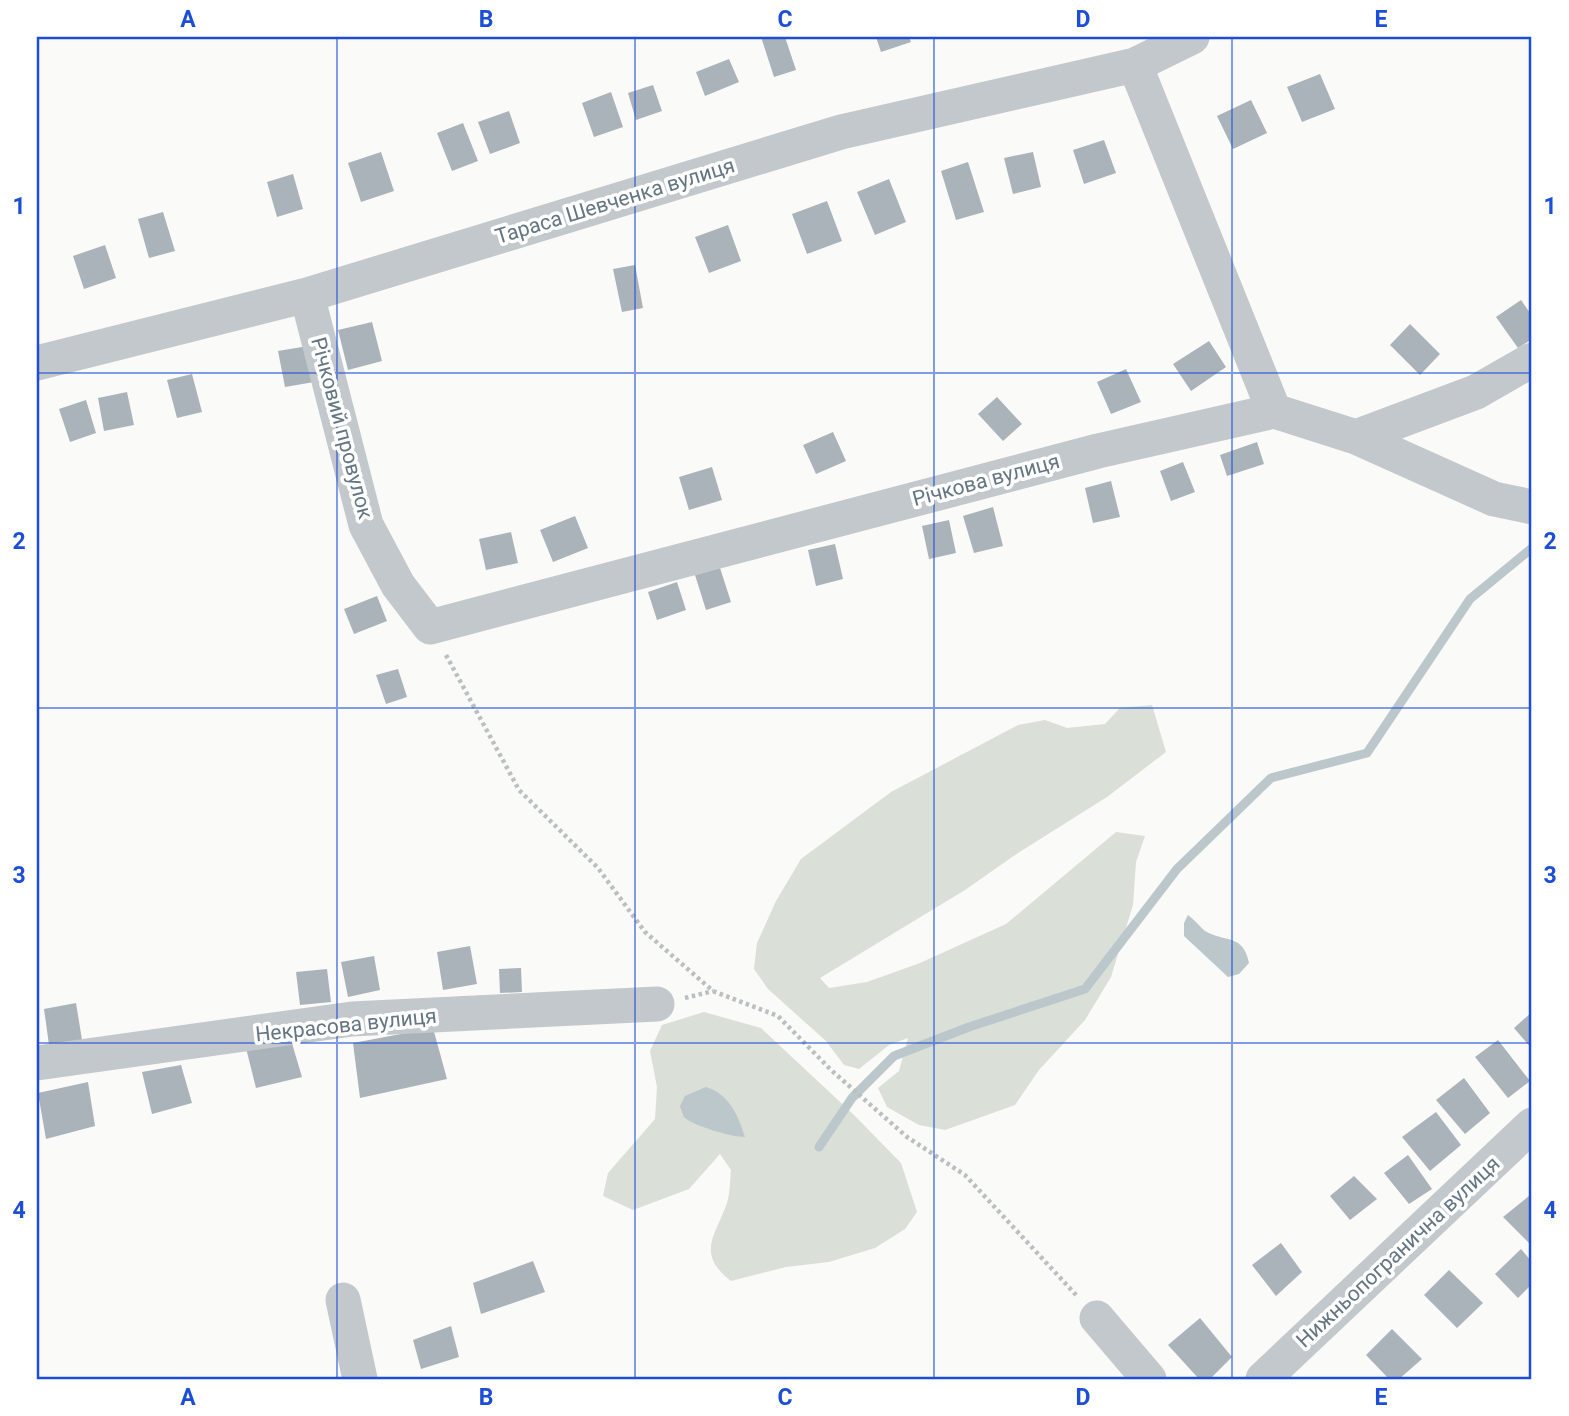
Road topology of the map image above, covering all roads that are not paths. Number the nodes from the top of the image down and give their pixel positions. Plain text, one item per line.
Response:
1 (1192, 37) edge
2 (1135, 65) junction
3 (307, 295) junction
4 (1532, 360) edge
5 (37, 363) edge
6 (1274, 411) junction
7 (1356, 437) junction
8 (1532, 507) edge
9 (430, 627) joint
10 (657, 1004) dead end
11 (37, 1063) edge
12 (1532, 1125) edge
13 (344, 1300) dead end
14 (1097, 1318) road end
15 (360, 1379) edge
16 (1149, 1379) edge
17 (1263, 1379) edge

1 - 2 street, Тараса Шевченка вулиця
2 - 3 street, Тараса Шевченка вулиця
2 - 6 street
3 - 5 street, Тараса Шевченка вулиця
3 - 9 street, Річковий провулок
4 - 7 street
6 - 7 street
6 - 9 street, Річкова вулиця
7 - 8 street
10 - 11 street, Некрасова вулиця
12 - 17 street, Нижньопогранична вулиця
13 - 15 street
14 - 16 street

